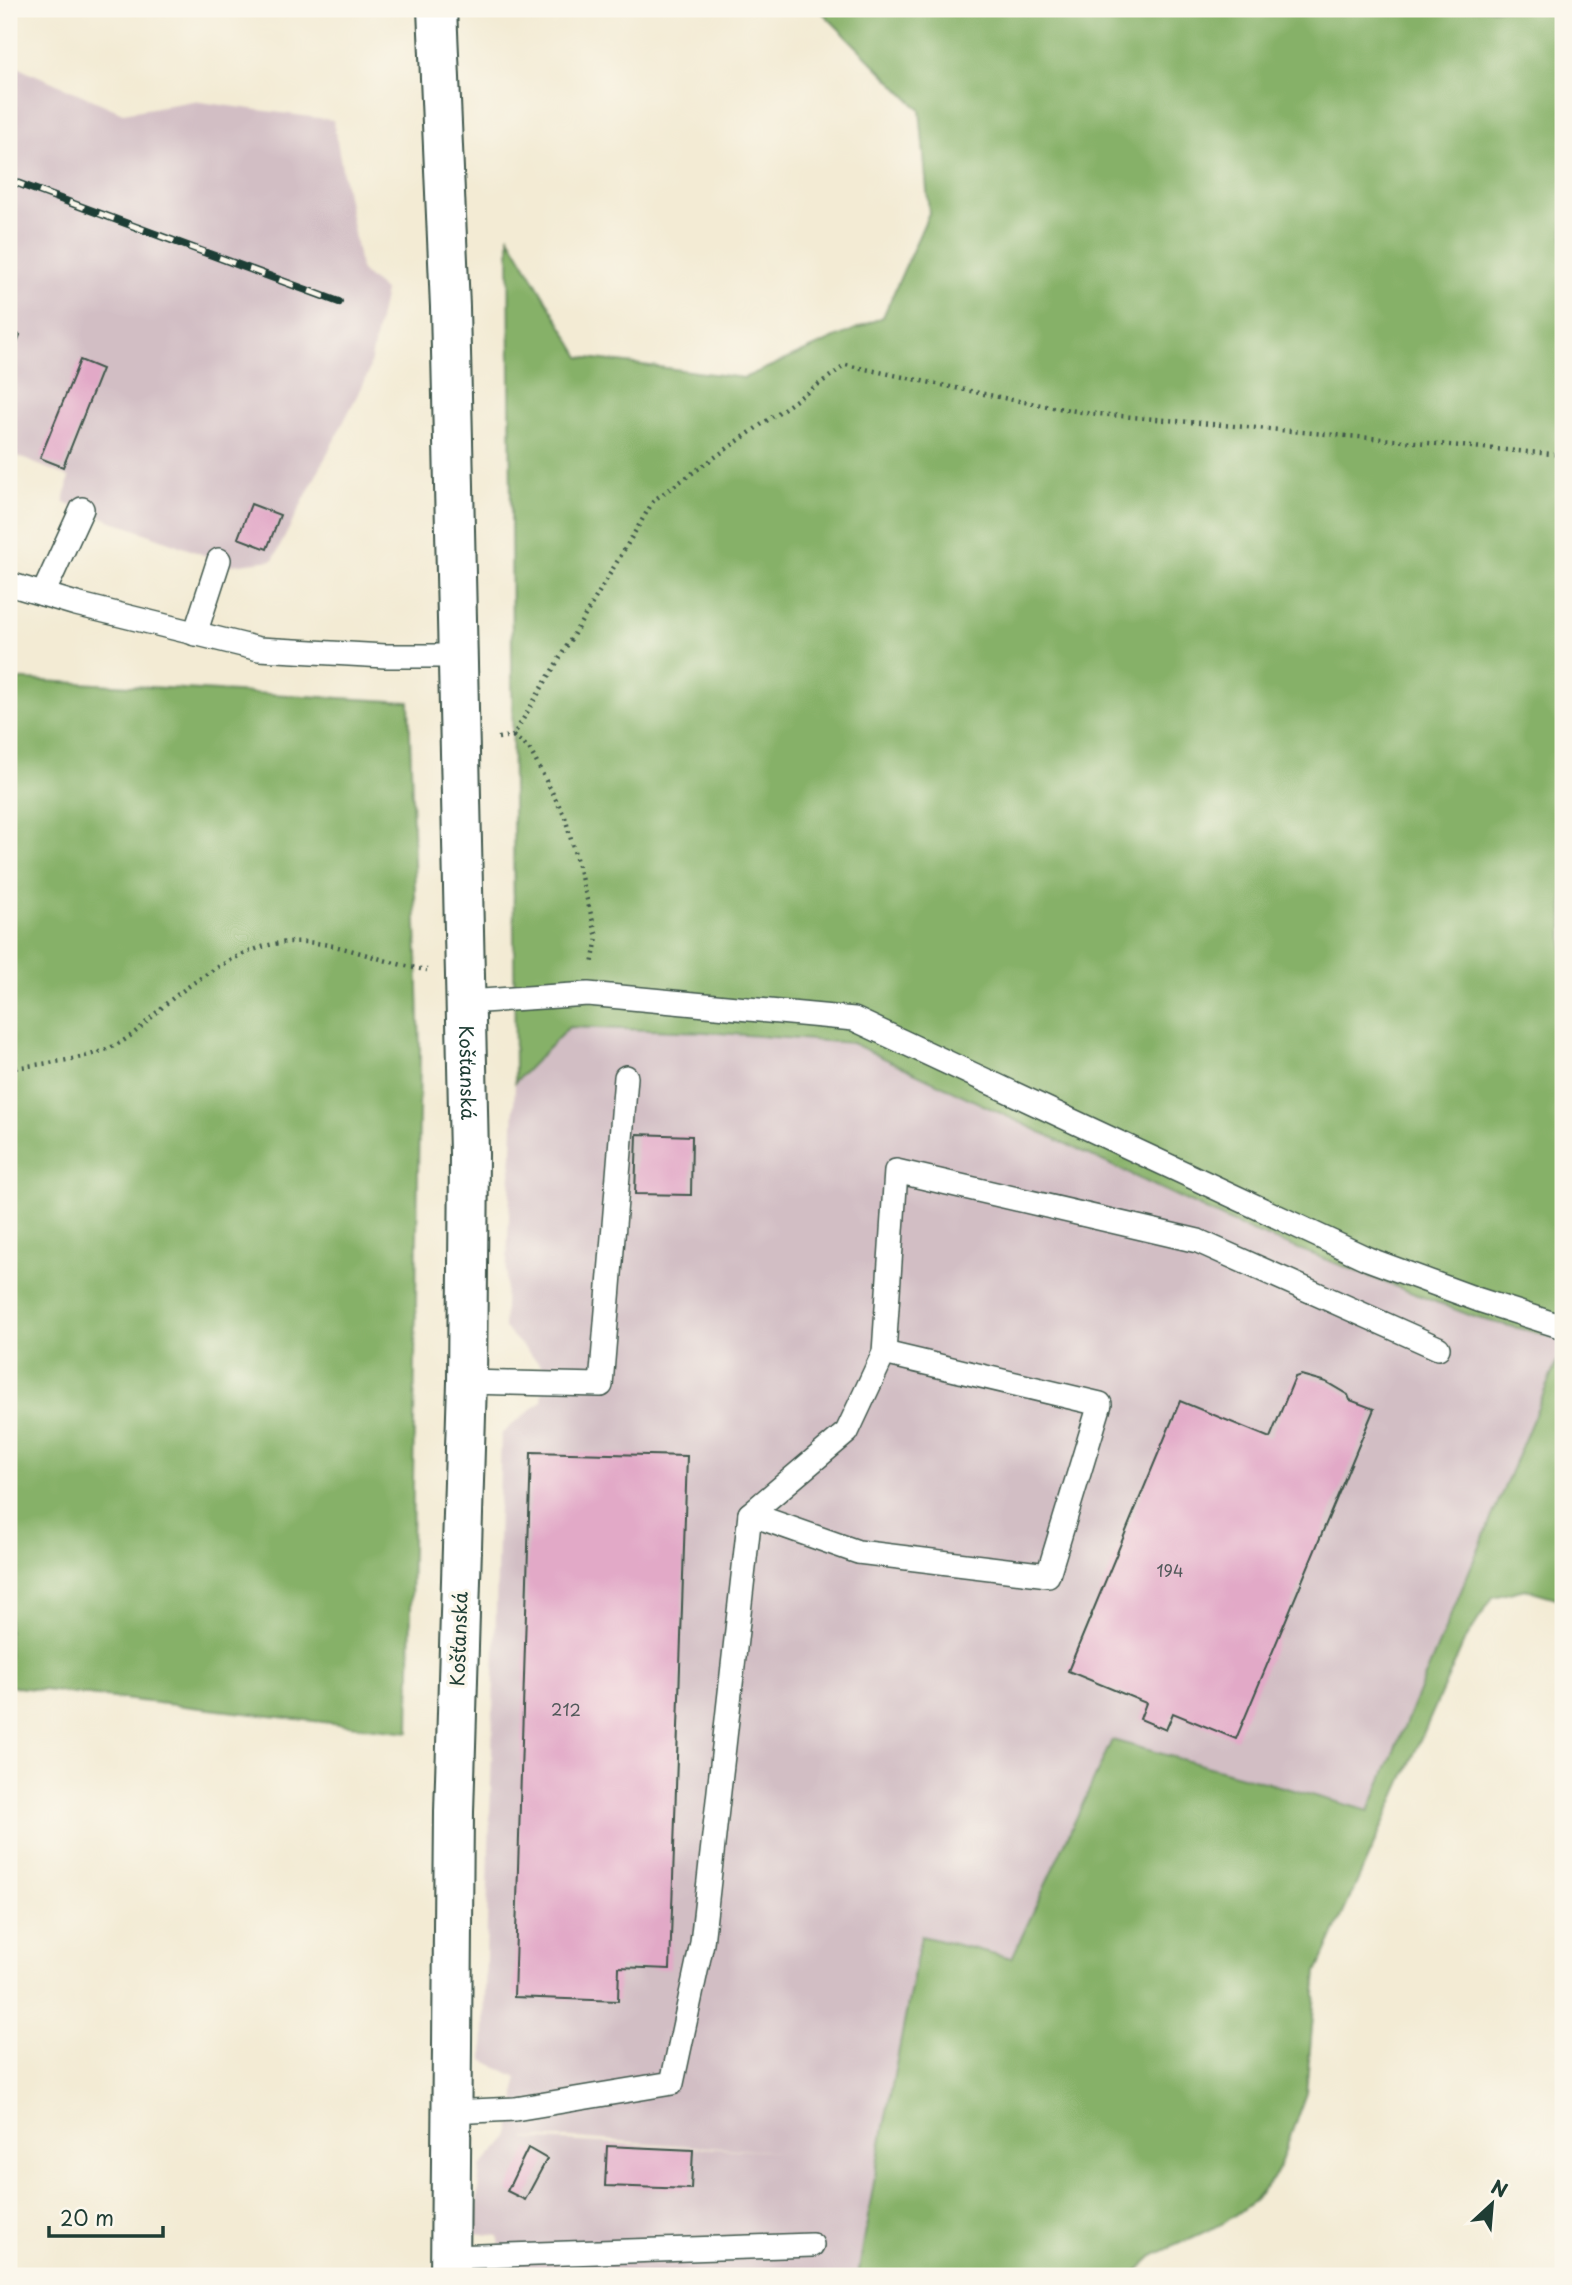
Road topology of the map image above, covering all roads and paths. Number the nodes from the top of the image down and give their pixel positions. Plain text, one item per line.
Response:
1 (437, 9) edge
2 (1563, 455) edge
3 (82, 509) dead end
4 (219, 560) dead end
5 (9, 584) edge
6 (43, 594) junction
7 (195, 634) junction
8 (458, 656) junction
9 (513, 736) junction
10 (461, 742) junction
11 (467, 988) junction
12 (588, 994) junction
13 (9, 1069) edge
14 (626, 1077) dead end
15 (1563, 1327) edge
16 (1438, 1348) dead end
17 (884, 1353) junction
18 (467, 1382) junction
19 (750, 1514) junction
20 (451, 2112) junction
21 (812, 2245) dead end
22 (450, 2267) edge

1 - 8 street, Košťanská
2 - 9 path
3 - 6 lane
4 - 7 lane
5 - 6 lane
6 - 7 lane
7 - 8 lane
8 - 10 street, Košťanská
9 - 10 path
9 - 12 path
10 - 11 street, Košťanská
11 - 12 lane
11 - 13 path
11 - 18 street, Košťanská
12 - 15 lane
14 - 18 lane
16 - 17 lane
17 - 19 lane
17 - 19 lane
18 - 20 street, Košťanská
19 - 20 lane
20 - 22 street, Košťanská
21 - 22 lane

